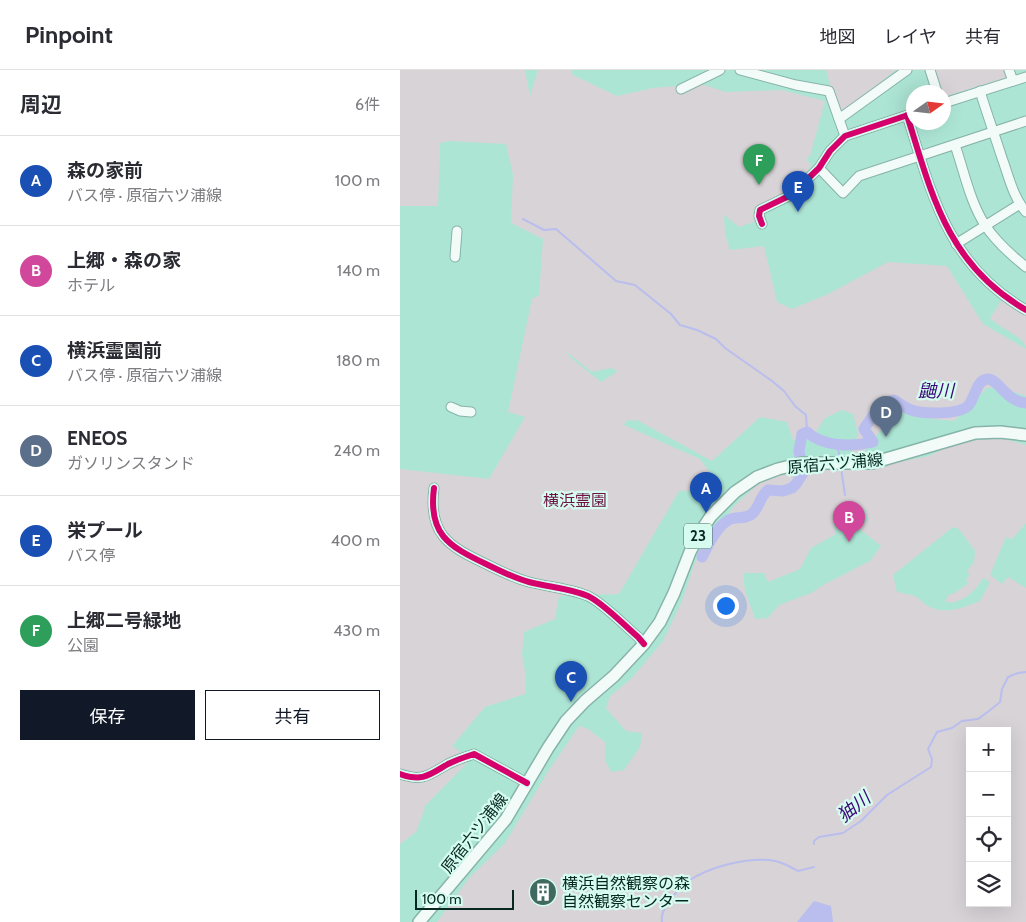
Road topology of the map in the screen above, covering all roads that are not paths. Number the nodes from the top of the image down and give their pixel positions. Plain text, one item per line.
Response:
1 (720, 70) edge
2 (740, 70) edge
3 (906, 70) edge
4 (930, 70) edge
5 (1009, 70) edge
6 (1026, 77) edge
7 (1013, 81) junction
8 (935, 85) edge
9 (681, 89) dead end
10 (980, 91) junction
11 (951, 101) edge
12 (906, 115) edge
13 (839, 120) junction
14 (1026, 121) edge
15 (914, 130) edge
16 (992, 132) junction
17 (845, 136) junction
18 (955, 145) junction
19 (920, 156) junction
20 (819, 168) junction
21 (1020, 204) junction
22 (1026, 212) edge
23 (762, 224) dead end
24 (986, 226) junction
25 (457, 231) dead end
26 (956, 244) junction
27 (454, 257) dead end
28 (1026, 267) edge
29 (1026, 310) edge
30 (451, 407) dead end
31 (471, 412) dead end
32 (1026, 435) edge
33 (434, 488) dead end
34 (644, 644) junction
35 (400, 774) edge
36 (527, 783) junction
37 (419, 922) edge

1 - 9 street
2 - 13 street
3 - 13 street
4 - 8 street
5 - 7 street
6 - 7 street
7 - 10 street
10 - 11 street
10 - 16 street
12 - 17 street
13 - 17 street
14 - 16 street
15 - 19 street
16 - 18 street
16 - 21 street
17 - 20 street
18 - 19 street
18 - 24 street
19 - 20 street
19 - 26 street
20 - 23 street
21 - 22 street
21 - 24 street
24 - 26 street
24 - 28 street
25 - 27 street
26 - 29 street
30 - 31 street
32 - 34 main road, 原宿六ツ浦線 / 23
33 - 34 street
34 - 36 main road, 原宿六ツ浦線 / 23
35 - 36 street
36 - 37 main road, 原宿六ツ浦線 / 23

